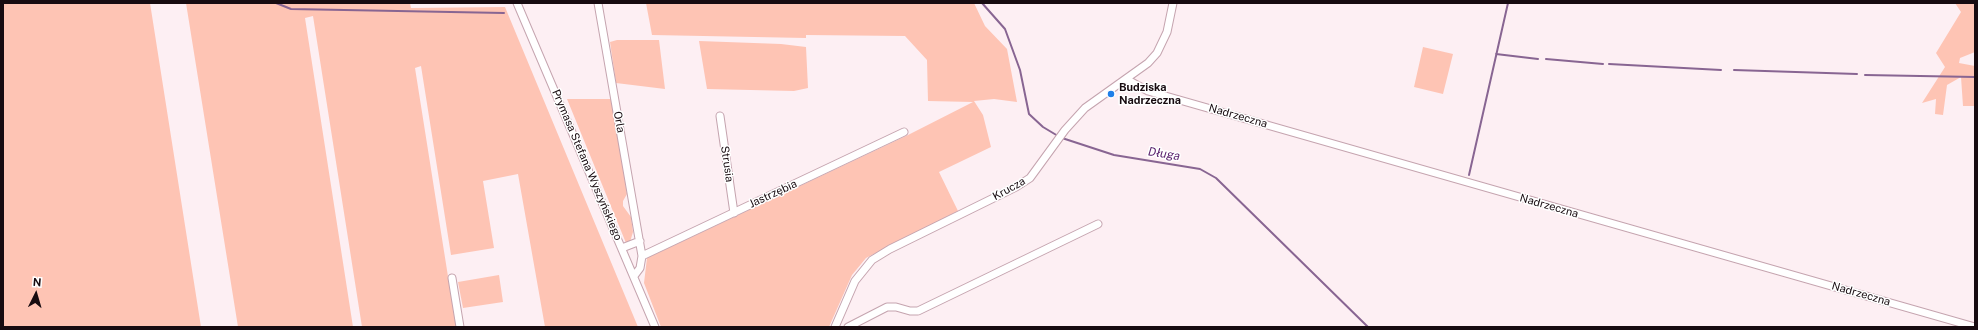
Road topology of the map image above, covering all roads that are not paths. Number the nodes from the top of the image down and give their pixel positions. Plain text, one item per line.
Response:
1 (517, 3) edge
2 (598, 3) edge
3 (1173, 3) edge
4 (1126, 79) junction
5 (720, 116) dead end
6 (904, 132) dead end
7 (734, 212) junction
8 (1098, 224) dead end
9 (640, 241) junction
10 (622, 248) junction
11 (642, 256) junction
12 (634, 276) junction
13 (452, 278) dead end
14 (460, 327) edge
15 (655, 327) edge
16 (835, 327) edge
17 (848, 327) edge
18 (1975, 327) edge

1 - 10 street, Prymasa Stefana Wyszyńskiego
2 - 9 street, Orla
3 - 4 street, Krucza
4 - 16 street, Krucza
4 - 18 street, Nadrzeczna
5 - 7 street, Strusia
6 - 7 street, Jastrzębia
7 - 11 street, Jastrzębia
8 - 17 street
9 - 10 street
9 - 11 street, Orla
10 - 12 street, Prymasa Stefana Wyszyńskiego
11 - 12 street, Orla
12 - 15 street, Prymasa Stefana Wyszyńskiego
13 - 14 street

